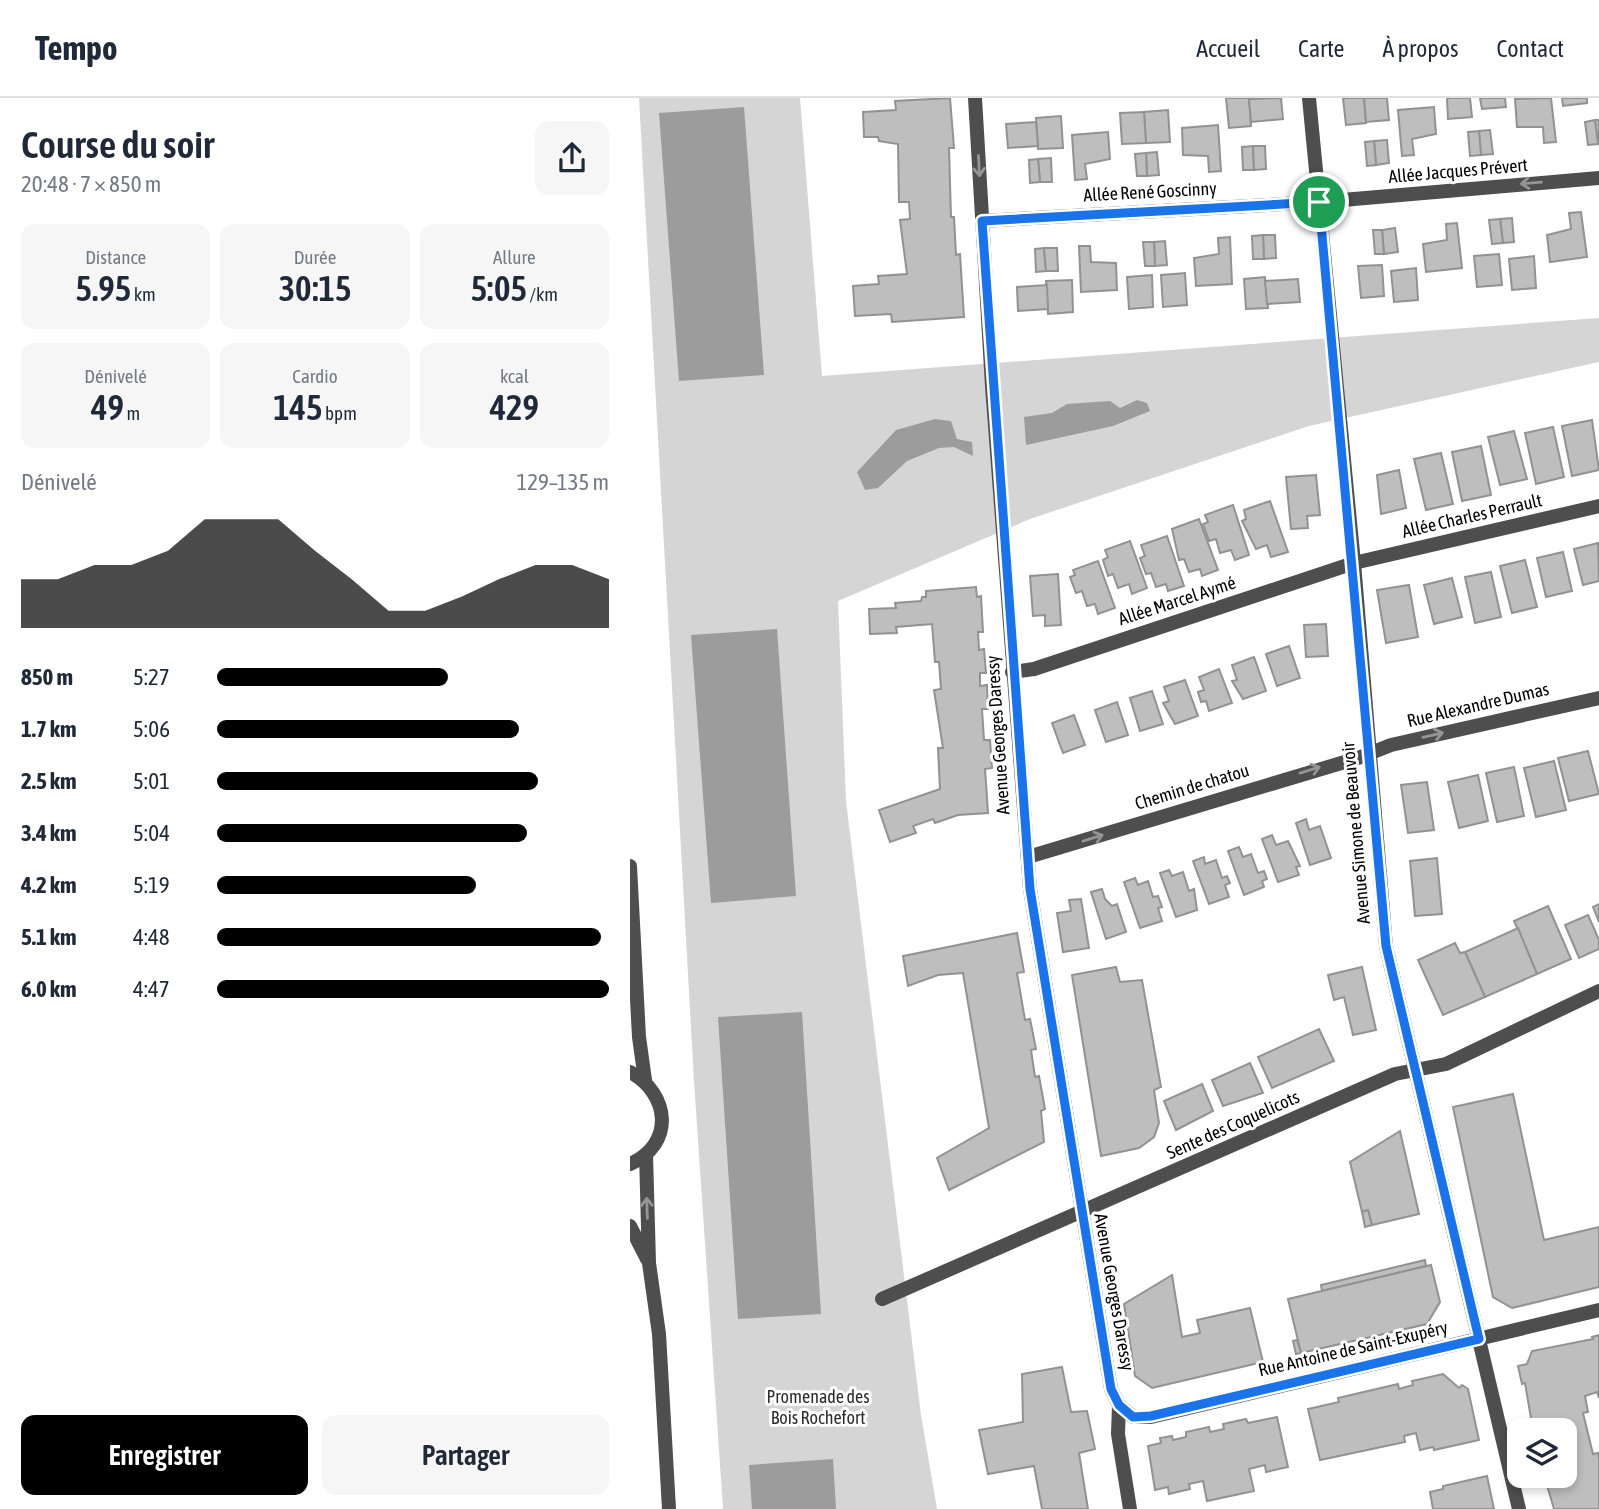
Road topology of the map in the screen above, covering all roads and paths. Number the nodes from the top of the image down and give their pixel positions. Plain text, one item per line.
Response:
1 (975, 98) edge
2 (1309, 98) edge
3 (1599, 178) edge
4 (1319, 202) junction
5 (982, 221) junction
6 (1599, 506) edge
7 (1354, 563) junction
8 (1012, 672) junction
9 (1599, 698) edge
10 (1368, 754) junction
11 (1028, 857) junction
12 (630, 866) edge
13 (634, 933) junction
14 (630, 949) edge
15 (1599, 991) edge
16 (1416, 1068) junction
17 (630, 1072) edge
18 (645, 1080) junction
19 (646, 1154) junction
20 (630, 1164) edge
21 (1081, 1212) junction
22 (630, 1226) edge
23 (649, 1263) junction
24 (882, 1299) dead end
25 (1599, 1310) edge
26 (1479, 1339) junction
27 (1119, 1405) junction
28 (669, 1509) edge
29 (1130, 1509) edge
30 (1519, 1509) edge

1 -> 5 street, Avenue Georges Daressy
2 - 4 street, Avenue Simone de Beauvoir
3 -> 4 street, Allée Jacques Prévert
4 - 5 street, Allée René Goscinny
4 - 7 street, Avenue Simone de Beauvoir
5 - 8 street, Avenue Georges Daressy
6 - 7 street, Allée Charles Perrault
7 - 8 street, Allée Marcel Aymé
7 - 10 street, Avenue Simone de Beauvoir
8 - 11 street, Avenue Georges Daressy
10 -> 9 street, Rue Alexandre Dumas
11 -> 10 street, Chemin de chatou
10 - 16 street, Avenue Simone de Beauvoir
11 - 21 street, Avenue Georges Daressy
12 - 13 street
13 - 14 street
13 - 18 street
15 - 16 street, Sente des Coquelicots
16 - 21 street, Sente des Coquelicots
16 - 26 street, Avenue Simone de Beauvoir
17 - 18 street
18 - 19 street
19 - 20 street
23 -> 19 street
21 - 24 street, Sente des Coquelicots
21 - 27 street, Avenue Georges Daressy
22 - 23 street
23 - 28 street
25 - 26 street, Rue Antoine de Saint-Exupéry
26 - 27 street, Rue Antoine de Saint-Exupéry
26 - 30 street, Avenue Simone de Beauvoir
27 - 29 street, Avenue Georges Daressy

